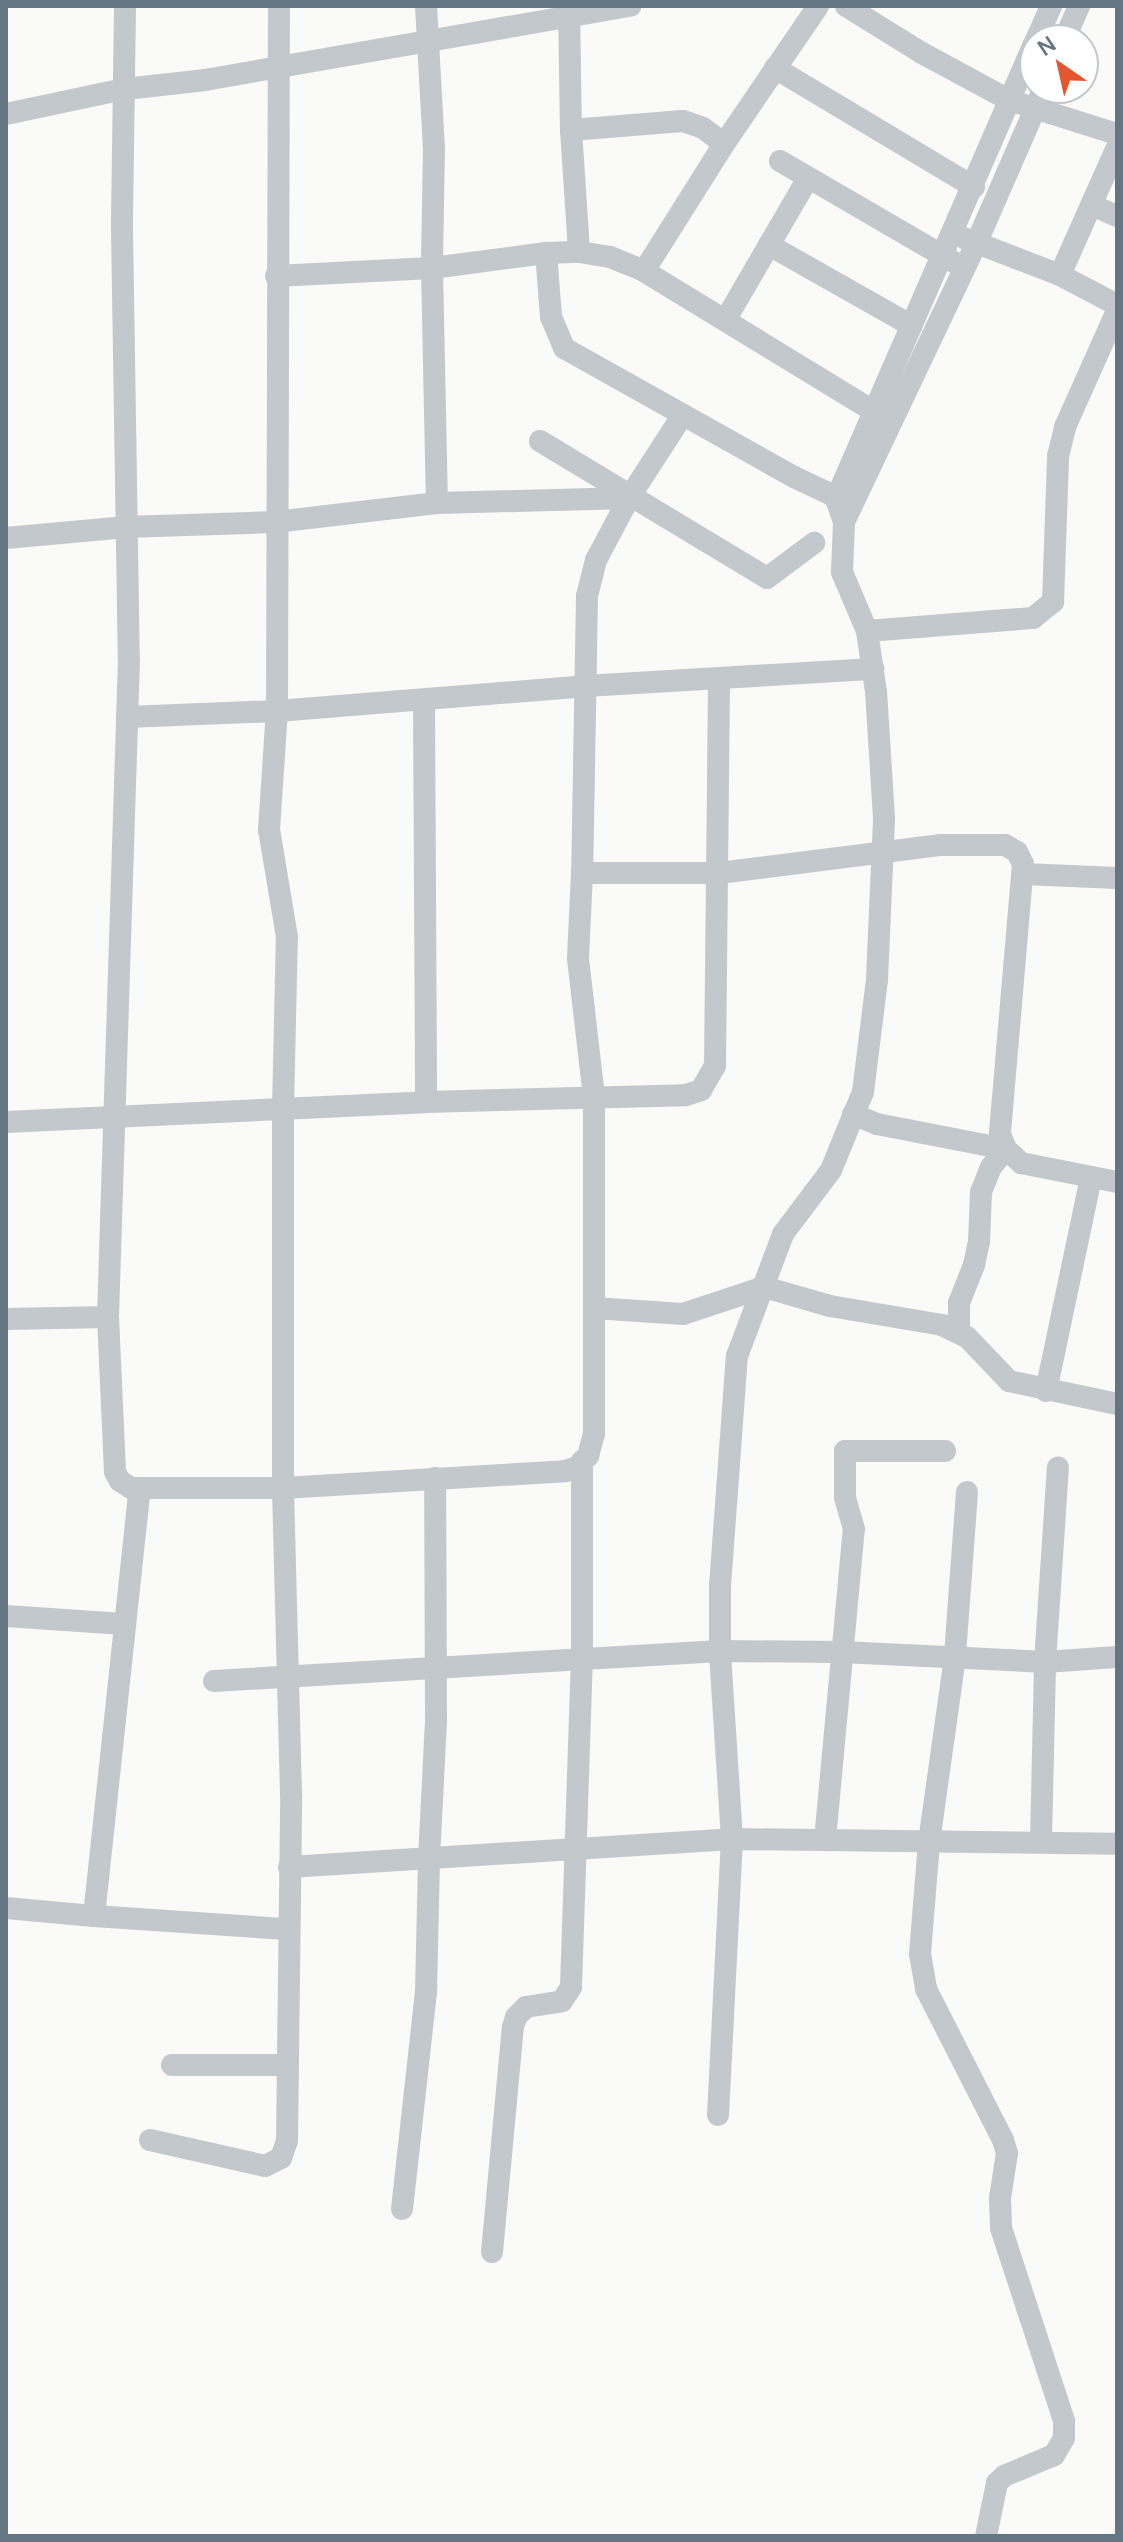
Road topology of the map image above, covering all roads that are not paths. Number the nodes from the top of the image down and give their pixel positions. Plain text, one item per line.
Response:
1 (125, 6) edge
2 (279, 6) edge
3 (426, 6) edge
4 (631, 6) edge
5 (818, 6) edge
6 (846, 6) edge
7 (569, 11) edge
8 (426, 41) junction
9 (279, 68) junction
10 (775, 68) junction
11 (1019, 78) edge
12 (125, 89) junction
13 (1019, 99) edge
14 (1009, 100) junction
15 (1037, 104) edge
16 (1053, 104) edge
17 (6, 114) edge
18 (571, 130) junction
19 (1117, 134) edge
20 (724, 144) junction
21 (1117, 147) edge
22 (780, 161) dead end
23 (808, 178) junction
24 (974, 187) junction
25 (1092, 205) junction
26 (1117, 216) edge
27 (954, 234) junction
28 (976, 244) junction
29 (769, 245) junction
30 (579, 252) junction
31 (546, 253) junction
32 (942, 256) junction
33 (432, 268) junction
34 (964, 268) junction
35 (644, 271) junction
36 (1060, 275) junction
37 (276, 276) junction
38 (1117, 308) edge
39 (726, 319) junction
40 (912, 326) junction
41 (872, 410) junction
42 (682, 416) junction
43 (540, 441) dead end
44 (871, 442) junction
45 (629, 498) junction
46 (437, 503) junction
47 (845, 508) junction
48 (275, 522) junction
49 (126, 527) junction
50 (6, 538) edge
51 (814, 543) dead end
52 (867, 631) junction
53 (874, 669) junction
54 (719, 679) junction
55 (585, 686) junction
56 (424, 700) junction
57 (277, 711) junction
58 (127, 717) junction
59 (883, 851) junction
60 (582, 873) junction
61 (719, 873) junction
62 (1023, 874) junction
63 (1117, 878) edge
64 (594, 1097) junction
65 (426, 1102) junction
66 (283, 1108) junction
67 (853, 1114) junction
68 (115, 1116) junction
69 (6, 1122) edge
70 (1006, 1149) junction
71 (1091, 1178) junction
72 (1117, 1182) edge
73 (764, 1287) junction
74 (594, 1308) junction
75 (108, 1317) junction
76 (6, 1319) edge
77 (959, 1331) junction
78 (1046, 1391) junction
79 (1117, 1404) edge
80 (945, 1451) dead end
81 (582, 1461) junction
82 (1058, 1467) dead end
83 (435, 1478) junction
84 (140, 1488) junction
85 (283, 1488) junction
86 (967, 1492) dead end
87 (6, 1616) edge
88 (124, 1624) junction
89 (720, 1651) junction
90 (842, 1652) junction
91 (955, 1657) junction
92 (1117, 1657) edge
93 (582, 1658) junction
94 (1045, 1662) junction
95 (435, 1666) junction
96 (290, 1676) junction
97 (214, 1681) dead end
98 (732, 1839) junction
99 (825, 1840) junction
100 (1041, 1841) junction
101 (929, 1842) junction
102 (1117, 1844) edge
103 (576, 1851) junction
104 (429, 1859) junction
105 (289, 1867) junction
106 (6, 1908) edge
107 (94, 1916) junction
108 (287, 1929) junction
109 (172, 2065) dead end
110 (287, 2065) junction
111 (718, 2115) dead end
112 (150, 2140) dead end
113 (402, 2209) dead end
114 (492, 2252) dead end
115 (986, 2536) edge

1 - 12 street
2 - 9 street
3 - 8 street
4 - 7 street
5 - 10 street
6 - 14 street
7 - 8 street
7 - 18 street
8 - 9 street
8 - 33 street
9 - 12 street
9 - 37 street
10 - 20 street
10 - 24 street
11 - 14 street
12 - 17 street
12 - 49 street
13 - 14 street
14 - 24 street
15 - 28 street
16 - 19 street
18 - 20 street
18 - 30 street
20 - 35 street
21 - 25 street
22 - 23 street
23 - 29 street
23 - 32 street
24 - 27 street
25 - 26 street
25 - 36 street
27 - 28 street
27 - 32 street
28 - 34 street
28 - 36 street
29 - 39 street
29 - 40 street
30 - 31 street
30 - 35 street
31 - 33 street
31 - 42 street
32 - 34 street
32 - 40 street
33 - 37 street
33 - 46 street
34 - 44 street
35 - 39 street
36 - 38 street
37 - 48 street
38 - 52 street
39 - 41 street
40 - 41 street
41 - 44 street
42 - 45 street
42 - 47 street
43 - 45 street
44 - 47 street
45 - 46 street
45 - 51 street
45 - 55 street
46 - 48 street
47 - 52 street
48 - 49 street
48 - 57 street
49 - 50 street
49 - 58 street
52 - 53 street
53 - 54 street
53 - 59 street
54 - 55 street
54 - 61 street
55 - 56 street
55 - 60 street
56 - 57 street
56 - 65 street
57 - 58 street
57 - 66 street
58 - 68 street
59 - 61 street
59 - 62 street
59 - 67 street
60 - 61 street
60 - 64 street
61 - 64 street
62 - 63 street
62 - 70 street
64 - 65 street
64 - 74 street
65 - 66 street
66 - 68 street
66 - 85 street
67 - 70 street
67 - 73 street
68 - 69 street
68 - 75 street
70 - 71 street
70 - 77 street
71 - 72 street
71 - 78 street
73 - 74 street
73 - 77 street
73 - 89 street
74 - 81 street
75 - 76 street
75 - 84 street
77 - 78 street
78 - 79 street
80 - 90 street
81 - 83 street
81 - 93 street
82 - 94 street
83 - 85 street
83 - 95 street
84 - 85 street
84 - 88 street
85 - 96 street
86 - 91 street
87 - 88 street
88 - 107 street
89 - 90 street
89 - 93 street
89 - 98 street
90 - 91 street
90 - 99 street
91 - 94 street
91 - 101 street
92 - 94 street
93 - 95 street
93 - 103 street
94 - 100 street
95 - 96 street
95 - 104 street
96 - 97 street
96 - 105 street
98 - 99 street
98 - 103 street
98 - 111 street
99 - 101 street
100 - 101 street
100 - 102 street
101 - 115 street
103 - 104 street
103 - 114 street
104 - 105 street
104 - 113 street
105 - 108 street
106 - 107 street
107 - 108 street
108 - 110 street
109 - 110 street
110 - 112 street

